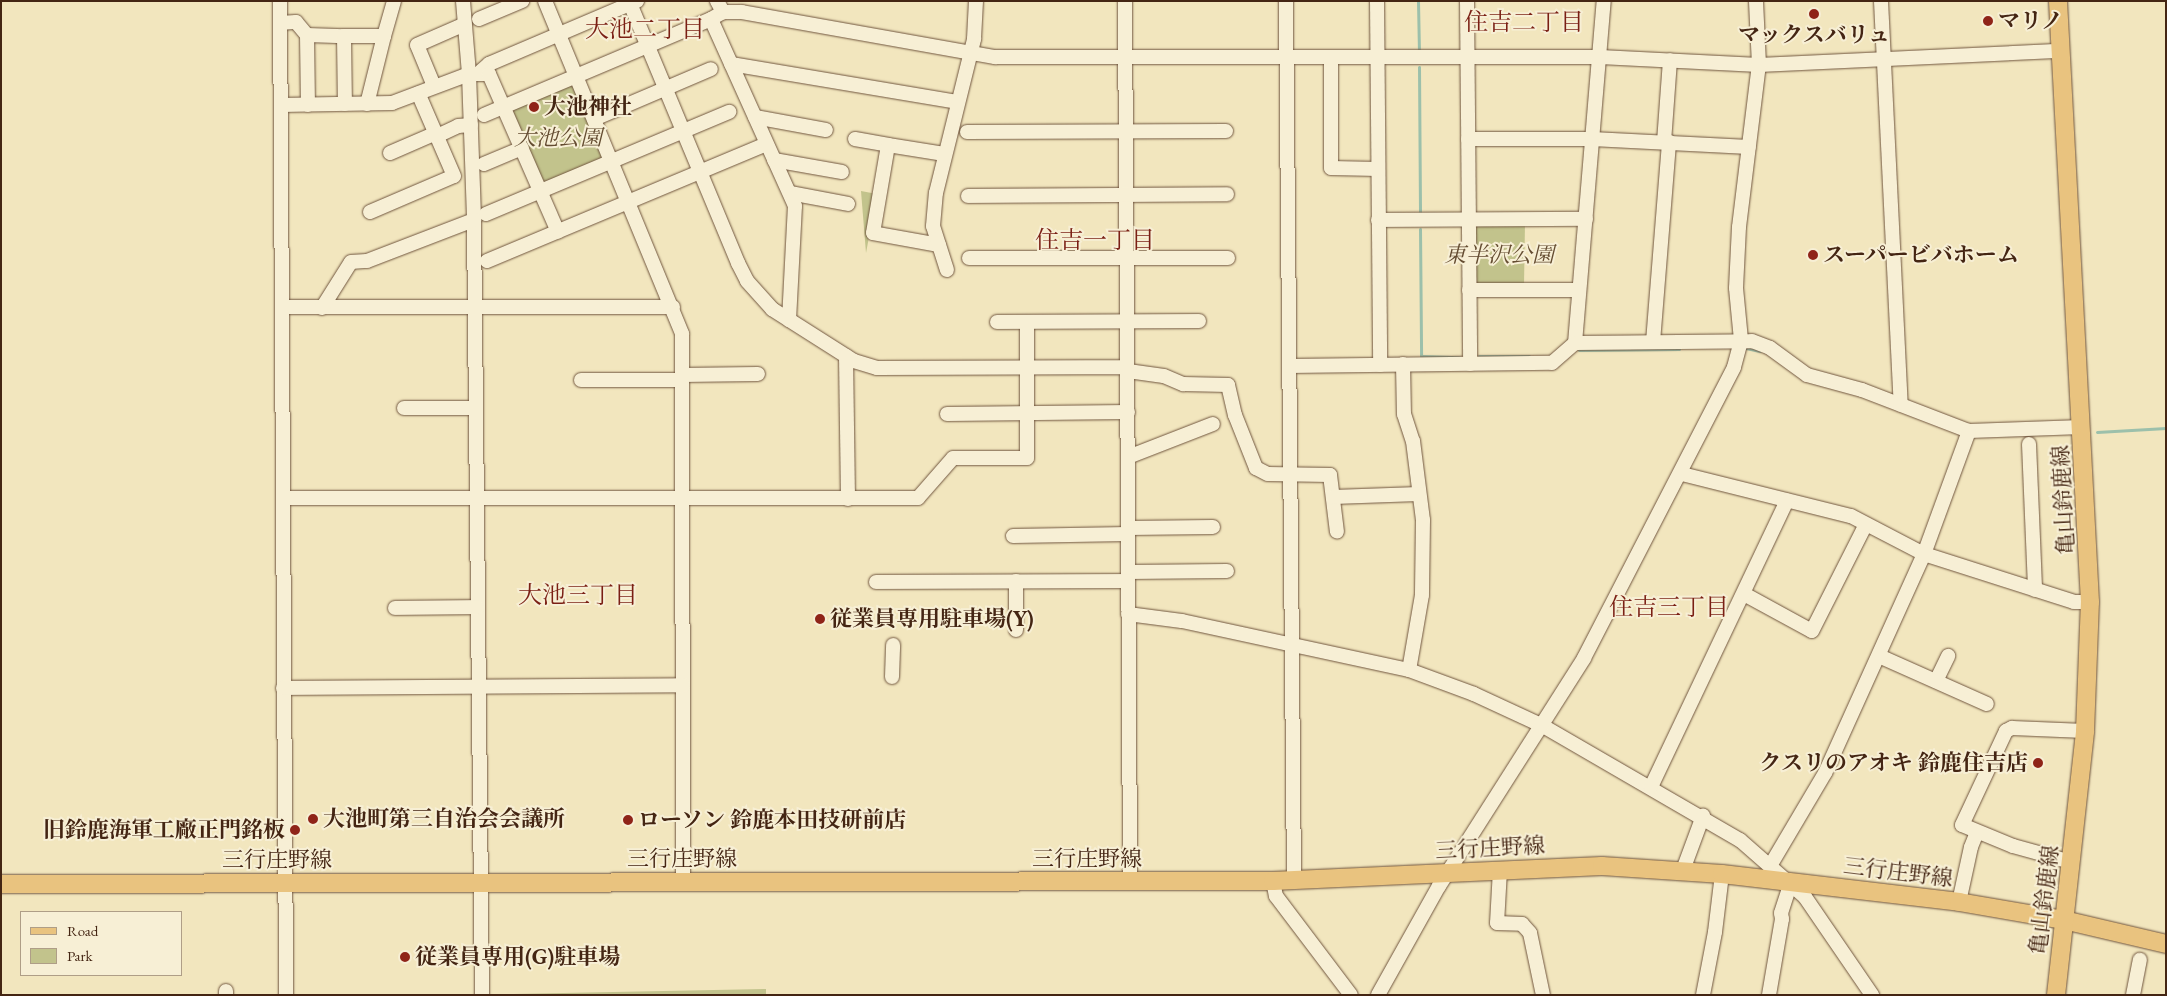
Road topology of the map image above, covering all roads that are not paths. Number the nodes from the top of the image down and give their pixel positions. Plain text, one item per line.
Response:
1 (280, 1) edge
2 (394, 1) edge
3 (463, 1) edge
4 (522, 1) edge
5 (545, 1) edge
6 (976, 1) edge
7 (1125, 1) edge
8 (1286, 1) edge
9 (1377, 1) edge
10 (1467, 1) edge
11 (1604, 1) edge
12 (1756, 1) edge
13 (1881, 1) edge
14 (2058, 1) edge
15 (632, 2) edge
16 (720, 7) edge
17 (479, 19) dead end
18 (711, 20) junction
19 (280, 23) junction
20 (465, 24) junction
21 (558, 34) junction
22 (307, 35) junction
23 (344, 36) junction
24 (384, 36) junction
25 (648, 46) junction
26 (970, 50) junction
27 (2060, 51) junction
28 (1125, 57) junction
29 (1600, 57) junction
30 (1286, 58) junction
31 (1467, 58) junction
32 (1331, 59) junction
33 (1378, 59) junction
34 (1884, 59) junction
35 (1670, 60) junction
36 (731, 64) junction
37 (1759, 66) junction
38 (711, 69) dead end
39 (475, 72) junction
40 (575, 76) junction
41 (434, 86) junction
42 (666, 89) junction
43 (418, 93) junction
44 (957, 102) junction
45 (281, 104) junction
46 (344, 104) junction
47 (368, 104) junction
48 (308, 105) junction
49 (504, 106) junction
50 (728, 112) dead end
51 (484, 115) dead end
52 (755, 117) junction
53 (594, 119) junction
54 (470, 125) junction
55 (826, 130) dead end
56 (1226, 131) dead end
57 (683, 132) junction
58 (968, 132) dead end
59 (1125, 132) junction
60 (437, 135) junction
61 (855, 139) dead end
62 (1468, 139) junction
63 (1592, 139) junction
64 (1667, 142) junction
65 (767, 144) junction
66 (888, 145) junction
67 (1750, 147) junction
68 (522, 148) junction
69 (390, 154) dead end
70 (944, 154) junction
71 (611, 160) junction
72 (774, 160) junction
73 (484, 164) dead end
74 (1378, 169) junction
75 (842, 172) dead end
76 (700, 173) junction
77 (540, 190) junction
78 (790, 193) junction
79 (1126, 194) junction
80 (1227, 194) dead end
81 (968, 196) dead end
82 (630, 203) junction
83 (848, 204) dead end
84 (370, 212) dead end
85 (480, 217) junction
86 (1586, 219) junction
87 (1378, 220) junction
88 (1468, 220) junction
89 (558, 232) junction
90 (939, 246) junction
91 (969, 258) dead end
92 (1228, 258) dead end
93 (1126, 259) junction
94 (487, 261) dead end
95 (947, 270) dead end
96 (1469, 290) junction
97 (1579, 290) junction
98 (282, 307) junction
99 (673, 307) junction
100 (322, 308) junction
101 (475, 309) junction
102 (789, 320) junction
103 (1127, 320) junction
104 (1199, 321) dead end
105 (997, 322) dead end
106 (1027, 322) junction
107 (1742, 340) junction
108 (1653, 342) junction
109 (1575, 343) junction
110 (846, 356) junction
111 (1403, 364) junction
112 (1470, 364) junction
113 (1380, 365) junction
114 (1288, 366) junction
115 (1026, 367) junction
116 (1128, 369) junction
117 (758, 374) dead end
118 (682, 377) junction
119 (582, 380) dead end
120 (1901, 405) junction
121 (404, 408) dead end
122 (476, 408) junction
123 (1027, 412) junction
124 (1128, 412) junction
125 (947, 414) dead end
126 (1213, 424) dead end
127 (2082, 427) junction
128 (1969, 431) junction
129 (2028, 444) dead end
130 (1128, 457) junction
131 (1682, 474) junction
132 (1289, 475) junction
133 (1419, 494) junction
134 (682, 497) junction
135 (1333, 497) junction
136 (283, 498) junction
137 (477, 499) junction
138 (848, 499) junction
139 (1787, 501) junction
140 (1213, 526) dead end
141 (1865, 526) junction
142 (1128, 531) junction
143 (1337, 532) dead end
144 (1013, 536) dead end
145 (1924, 554) junction
146 (1227, 571) dead end
147 (1128, 576) junction
148 (1016, 581) junction
149 (876, 582) dead end
150 (2035, 590) junction
151 (1744, 594) junction
152 (2090, 602) junction
153 (477, 607) junction
154 (395, 608) dead end
155 (1128, 614) junction
156 (1016, 630) dead end
157 (893, 644) dead end
158 (1290, 644) junction
159 (1879, 656) junction
160 (1948, 656) dead end
161 (1409, 670) junction
162 (892, 677) dead end
163 (1936, 682) junction
164 (683, 685) junction
165 (477, 686) junction
166 (283, 688) junction
167 (1987, 704) dead end
168 (1543, 726) junction
169 (2085, 731) junction
170 (1651, 787) junction
171 (1703, 816) junction
172 (1978, 832) junction
173 (2071, 862) junction
174 (1770, 866) junction
175 (1500, 870) junction
176 (1684, 870) junction
177 (1448, 873) junction
178 (1722, 874) junction
179 (1294, 880) junction
180 (683, 881) junction
181 (1273, 881) junction
182 (284, 882) junction
183 (1130, 882) junction
184 (479, 883) junction
185 (1787, 883) junction
186 (1, 884) edge
187 (1959, 902) junction
188 (2064, 920) junction
189 (2166, 944) edge
190 (2140, 960) dead end
191 (286, 995) edge
192 (482, 995) edge
193 (1351, 995) edge
194 (1378, 995) edge
195 (1543, 995) edge
196 (1702, 995) edge
197 (1769, 995) edge
198 (1872, 995) edge
199 (2056, 995) edge
200 (2133, 995) edge

1 - 19 street
2 - 24 street
3 - 20 street
4 - 17 street
5 - 21 street
6 - 26 street
7 - 28 street
8 - 30 street
9 - 33 street
10 - 31 street
11 - 29 street
12 - 37 street
13 - 34 street
14 - 27 main road, 亀山鈴鹿線
15 - 21 street
15 - 25 street
16 - 18 street
16 - 26 street
18 - 25 street
18 - 36 street
19 - 22 street
19 - 45 street
20 - 39 street
20 - 41 street
21 - 39 street
21 - 40 street
22 - 23 street
22 - 48 street
23 - 24 street
23 - 46 street
24 - 47 street
25 - 40 street
25 - 42 street
26 - 28 street
26 - 44 street
27 - 34 street
27 - 127 main road, 亀山鈴鹿線
28 - 30 street
28 - 59 street
29 - 31 street
29 - 35 street
29 - 63 street
30 - 32 street
30 - 114 street
31 - 33 street
31 - 62 street
32 - 33 street
32 - 74 street
33 - 74 street
34 - 37 street
34 - 120 street
35 - 37 street
35 - 64 street
36 - 44 street
36 - 52 street
37 - 67 street
38 - 42 street
39 - 41 street
39 - 49 street
39 - 54 street
40 - 49 street
40 - 53 street
41 - 43 street
42 - 53 street
42 - 57 street
43 - 47 street
43 - 60 street
44 - 70 street
45 - 48 street
45 - 98 street
46 - 47 street
46 - 48 street
49 - 51 street
49 - 68 street
50 - 57 street
52 - 55 street
52 - 65 street
53 - 71 street
54 - 60 street
54 - 85 street
56 - 59 street
57 - 71 street
57 - 76 street
58 - 59 street
59 - 79 street
60 - 69 street
60 - 84 street
61 - 66 street
62 - 63 street
62 - 88 street
63 - 64 street
63 - 86 street
64 - 67 street
64 - 108 street
65 - 72 street
65 - 76 street
66 - 70 street
66 - 90 street
67 - 107 street
68 - 73 street
68 - 77 street
70 - 90 street
71 - 77 street
71 - 82 street
72 - 75 street
72 - 78 street
74 - 87 street
76 - 82 street
76 - 102 street
77 - 85 street
77 - 89 street
78 - 83 street
78 - 102 street
79 - 80 street
79 - 81 street
79 - 93 street
82 - 89 street
82 - 99 street
85 - 100 street
85 - 101 street
86 - 88 street
86 - 97 street
87 - 88 street
87 - 113 street
88 - 96 street
89 - 94 street
90 - 95 street
91 - 93 street
92 - 93 street
93 - 103 street
96 - 97 street
96 - 112 street
97 - 109 street
98 - 100 street
98 - 136 street
99 - 101 street
99 - 118 street
100 - 101 street
101 - 122 street
102 - 110 street
103 - 104 street
103 - 106 street
103 - 116 street
105 - 106 street
106 - 115 street
107 - 108 street
107 - 120 street
107 - 131 street
108 - 109 street
109 - 112 street
110 - 115 street
110 - 138 street
111 - 112 street
111 - 113 street
111 - 133 street
113 - 114 street
114 - 132 street
115 - 116 street
115 - 123 street
116 - 124 street
116 - 132 street
117 - 118 street
118 - 119 street
118 - 134 street
120 - 128 street
121 - 122 street
122 - 137 street
123 - 124 street
123 - 125 street
123 - 138 street
124 - 130 street
126 - 130 street
127 - 128 street
127 - 152 main road, 亀山鈴鹿線
128 - 145 street
129 - 150 street
130 - 142 street
131 - 139 street
131 - 168 street
132 - 135 street
132 - 158 street
133 - 135 street
133 - 161 street
134 - 137 street
134 - 138 street
134 - 164 street
135 - 143 street
136 - 137 street
136 - 166 street
137 - 153 street
139 - 141 street
139 - 151 street
140 - 142 street
141 - 145 street
141 - 151 street
142 - 144 street
142 - 147 street
145 - 150 street
145 - 159 street
146 - 147 street
147 - 148 street
147 - 155 street
148 - 149 street
148 - 156 street
150 - 152 street
151 - 170 street
152 - 169 main road, 亀山鈴鹿線
153 - 154 street
153 - 165 street
155 - 158 street
155 - 183 street
157 - 162 street
158 - 161 street
158 - 179 street
159 - 163 street
159 - 174 street
160 - 163 street
161 - 168 street
163 - 167 street
164 - 165 street
164 - 180 street
165 - 166 street
165 - 184 street
166 - 182 street
168 - 170 street
168 - 177 street
169 - 172 street
169 - 173 main road, 亀山鈴鹿線
170 - 171 street
171 - 174 street
171 - 176 street
172 - 173 street
172 - 187 street
173 - 188 main road, 亀山鈴鹿線
174 - 185 street
175 - 176 main road, 三行庄野線
175 - 177 main road, 三行庄野線
175 - 195 street
176 - 178 main road, 三行庄野線
177 - 179 main road, 三行庄野線
177 - 194 street
178 - 185 main road, 三行庄野線
178 - 196 street
179 - 181 main road, 三行庄野線
180 - 183 main road, 三行庄野線
180 - 184 main road, 三行庄野線
181 - 183 main road, 三行庄野線
181 - 193 street
182 - 184 main road, 三行庄野線
182 - 186 main road, 三行庄野線
182 - 191 street
184 - 192 street
185 - 187 main road, 三行庄野線
185 - 197 street
185 - 198 street
187 - 188 main road, 三行庄野線
188 - 189 main road, 三行庄野線
188 - 199 main road, 亀山鈴鹿線
190 - 200 street

